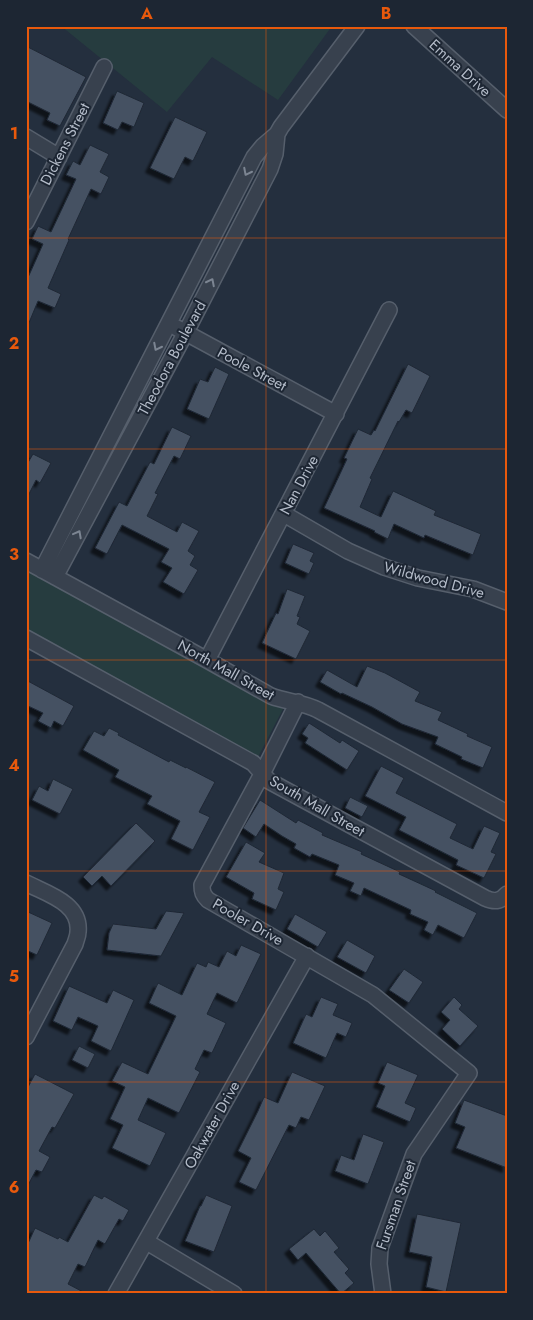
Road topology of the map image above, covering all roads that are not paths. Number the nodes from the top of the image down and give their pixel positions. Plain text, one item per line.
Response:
1 (357, 26) edge
2 (414, 26) edge
3 (104, 67) dead end
4 (507, 110) edge
5 (277, 134) junction
6 (26, 137) edge
7 (59, 157) junction
8 (26, 222) edge
9 (389, 310) dead end
10 (169, 323) junction
11 (186, 332) junction
12 (336, 414) junction
13 (284, 514) junction
14 (26, 562) edge
15 (49, 574) junction
16 (507, 602) edge
17 (26, 638) edge
18 (207, 660) junction
19 (298, 702) junction
20 (262, 774) junction
21 (507, 814) edge
22 (26, 883) edge
23 (507, 894) edge
24 (307, 956) junction
25 (26, 1037) edge
26 (469, 1073) joint
27 (147, 1242) junction
28 (116, 1294) edge
29 (234, 1294) edge
30 (383, 1294) edge

1 - 5 street, Theodora Boulevard
2 - 4 street, Emma Drive
3 - 7 street, Dickens Street
5 -> 10 street, Theodora Boulevard
11 -> 5 street, Theodora Boulevard
6 - 7 street
7 - 8 street, Dickens Street
9 - 12 street, Nan Drive
10 - 11 street, Poole Street
10 -> 15 street, Theodora Boulevard
11 - 12 street, Poole Street
15 -> 11 street, Theodora Boulevard
12 - 13 street, Nan Drive
13 - 16 street, Wildwood Drive
13 - 18 street, Nan Drive
14 - 15 street, North Mall Street
15 - 18 street, North Mall Street
17 - 20 street, South Mall Street
18 - 19 street, North Mall Street
19 - 20 street, Pooler Drive
19 - 21 street, North Mall Street
20 - 23 street, South Mall Street
20 - 24 street, Pooler Drive
22 - 25 street
24 - 26 street, Pooler Drive
24 - 27 street, Oakwater Drive
26 - 30 street, Fursman Street
27 - 28 street, Oakwater Drive
27 - 29 street

